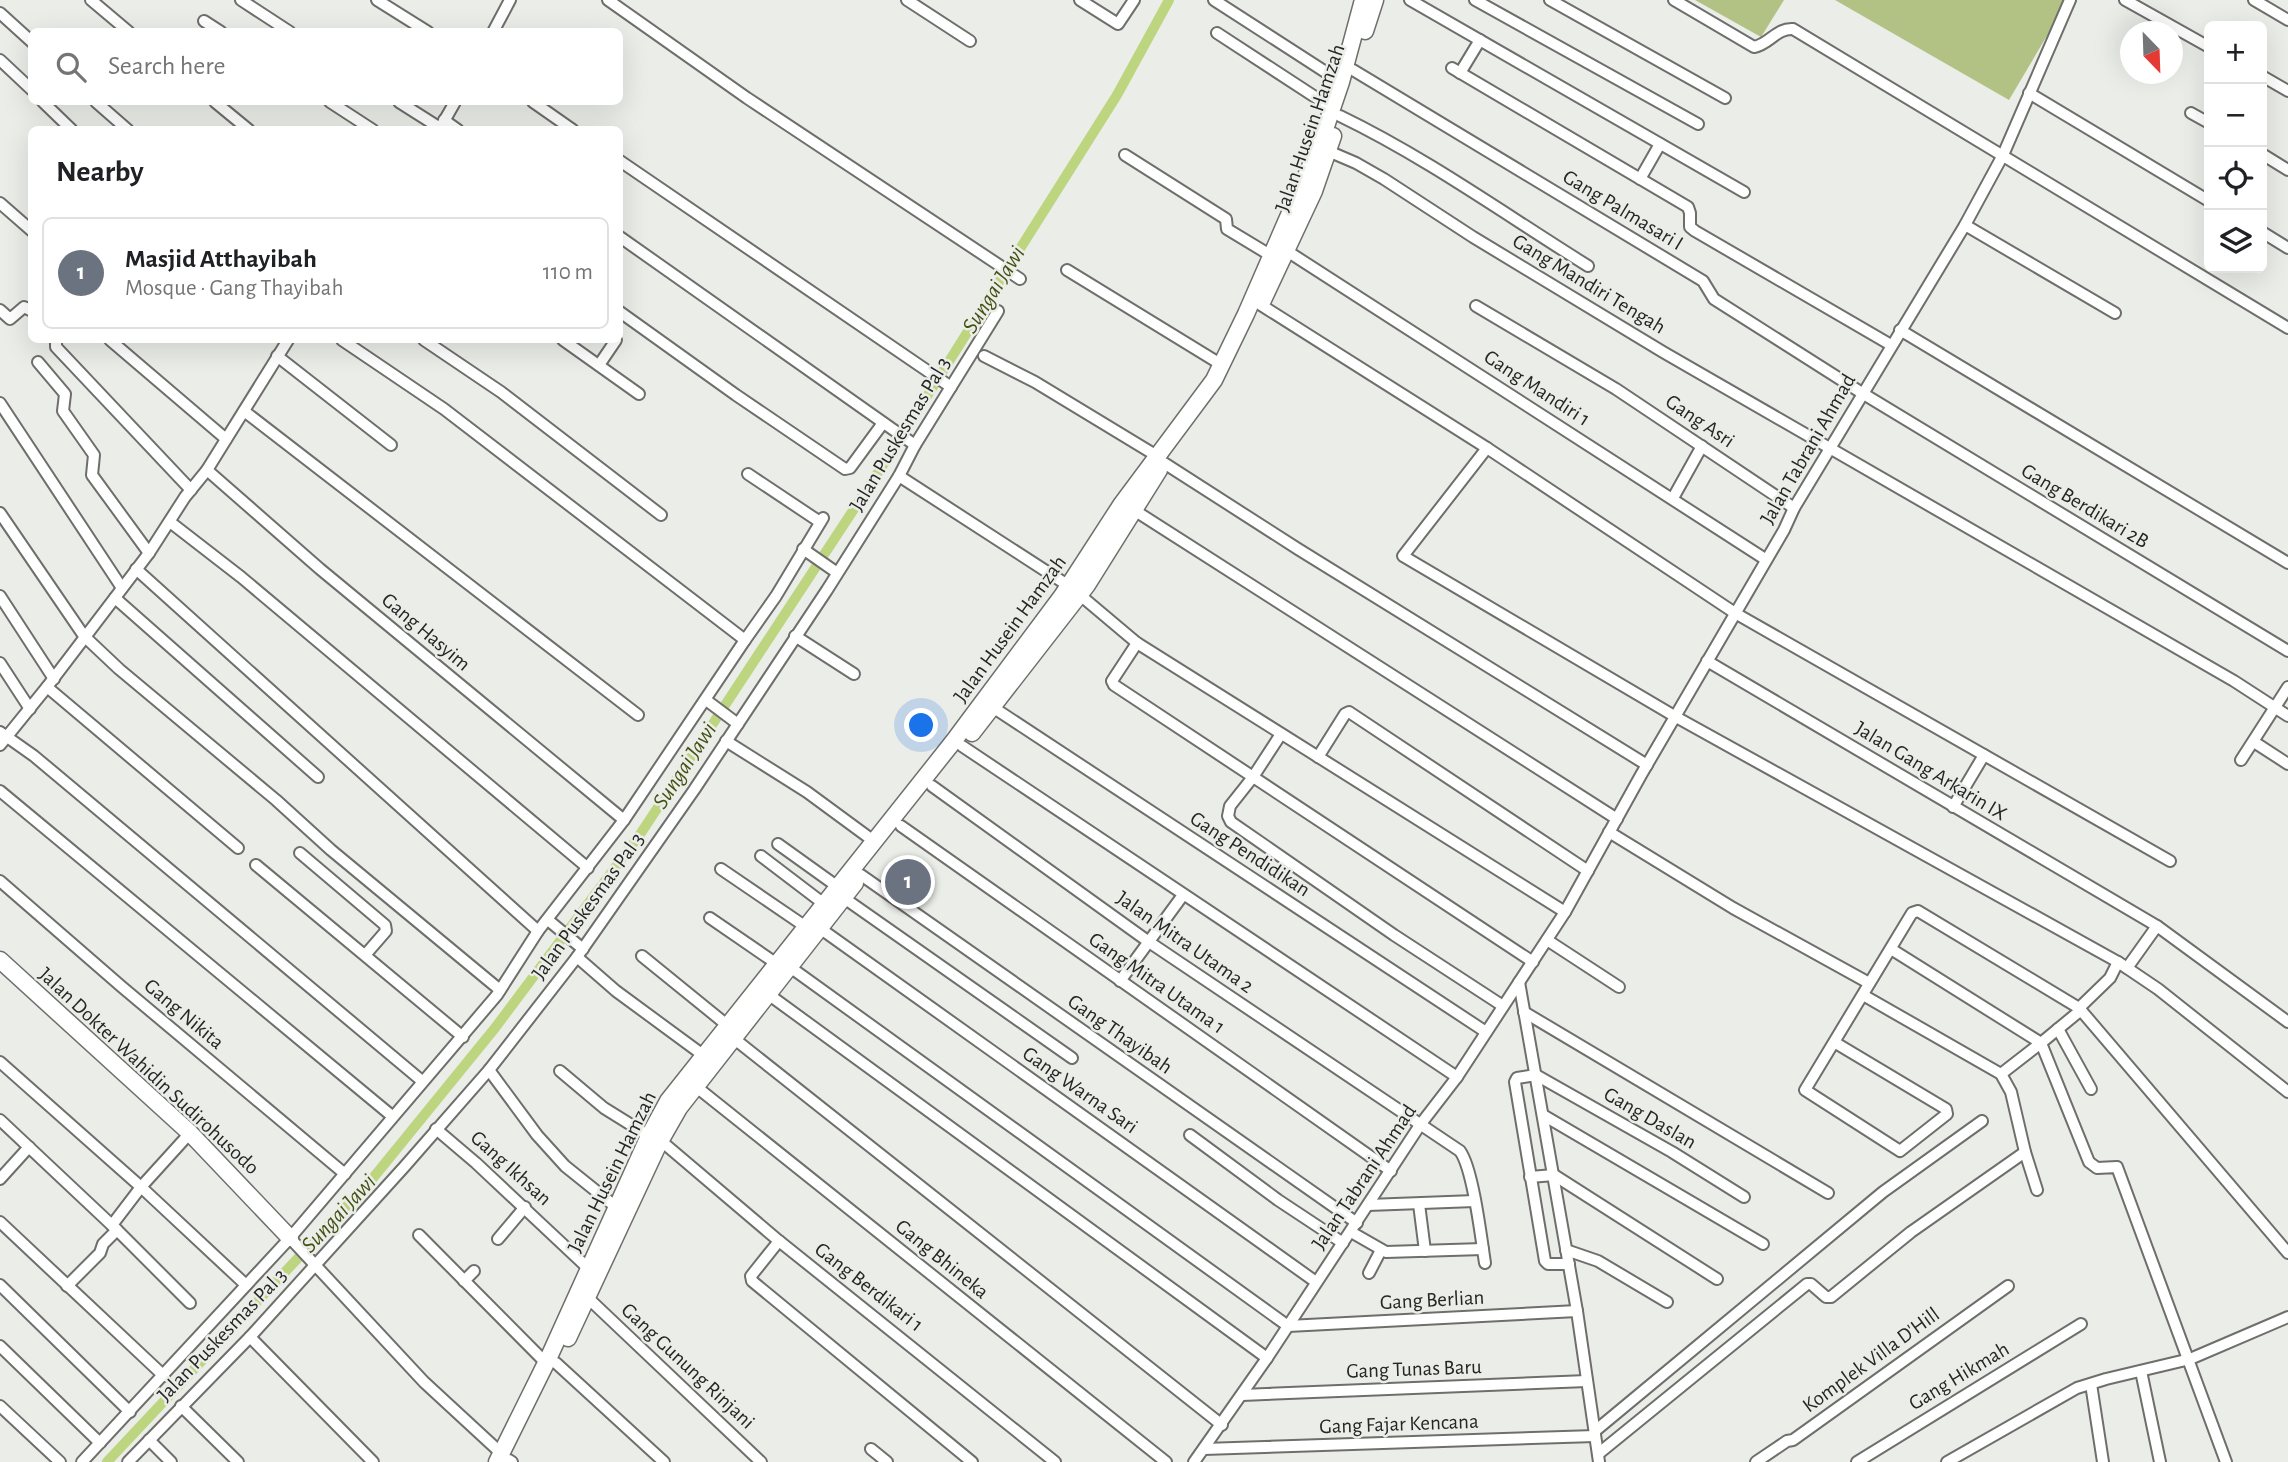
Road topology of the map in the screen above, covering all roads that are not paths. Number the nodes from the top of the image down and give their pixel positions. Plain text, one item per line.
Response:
1 (91, 0) edge
2 (241, 0) edge
3 (377, 0) edge
4 (509, 0) edge
5 (608, 0) edge
6 (907, 0) edge
7 (1080, 0) edge
8 (1134, 0) edge
9 (1214, 0) edge
10 (1363, 0) edge
11 (1375, 0) edge
12 (1410, 0) edge
13 (1475, 0) edge
14 (1550, 0) edge
15 (1674, 0) edge
16 (2070, 0) edge
17 (2125, 0) edge
18 (2254, 0) edge
19 (0, 12) edge
20 (2288, 20) edge
21 (204, 21) dead end
22 (124, 28) edge
23 (215, 28) edge
24 (284, 28) edge
25 (422, 28) edge
26 (495, 28) edge
27 (1217, 33) dead end
28 (28, 38) edge
29 (1480, 40) junction
30 (970, 41) dead end
31 (2204, 44) edge
32 (0, 60) edge
33 (1353, 70) junction
34 (2267, 79) edge
35 (1341, 82) junction
36 (28, 86) edge
37 (2288, 91) edge
38 (2029, 93) junction
39 (1725, 97) dead end
40 (46, 105) edge
41 (99, 105) edge
42 (219, 105) edge
43 (335, 105) edge
44 (404, 105) edge
45 (453, 105) edge
46 (537, 105) edge
47 (1336, 112) junction
48 (2191, 113) dead end
49 (2204, 121) edge
50 (1698, 124) dead end
51 (68, 126) edge
52 (123, 126) edge
53 (244, 126) edge
54 (367, 126) edge
55 (441, 126) edge
56 (567, 126) edge
57 (1660, 144) junction
58 (1328, 151) junction
59 (1125, 155) dead end
60 (2003, 155) junction
61 (2267, 157) edge
62 (623, 163) edge
63 (2288, 170) edge
64 (1640, 179) junction
65 (1744, 192) dead end
66 (2204, 198) edge
67 (0, 203) edge
68 (1965, 225) junction
69 (28, 228) edge
70 (2267, 235) edge
71 (623, 239) edge
72 (2288, 248) edge
73 (1287, 251) junction
74 (1270, 255) junction
75 (1588, 266) dead end
76 (1068, 271) dead end
77 (1016, 277) dead end
78 (1264, 287) junction
79 (1261, 305) junction
80 (1476, 306) dead end
81 (28, 309) edge
82 (0, 310) edge
83 (998, 311) dead end
84 (2115, 313) dead end
85 (623, 314) edge
86 (630, 320) junction
87 (2288, 328) edge
88 (623, 330) edge
89 (1900, 330) junction
90 (56, 343) edge
91 (114, 343) edge
92 (286, 343) edge
93 (346, 343) edge
94 (428, 343) edge
95 (567, 343) edge
96 (614, 343) edge
97 (1891, 345) junction
98 (277, 356) junction
99 (984, 356) dead end
100 (38, 362) dead end
101 (598, 365) junction
102 (1222, 365) junction
103 (948, 385) junction
104 (1862, 393) junction
105 (639, 394) dead end
106 (0, 403) edge
107 (244, 411) junction
108 (885, 425) junction
109 (226, 439) junction
110 (912, 443) junction
111 (391, 444) dead end
112 (1702, 446) junction
113 (1488, 448) junction
114 (1830, 449) junction
115 (1160, 460) junction
116 (207, 470) junction
117 (748, 474) dead end
118 (899, 477) junction
119 (191, 490) junction
120 (1673, 498) junction
121 (1794, 508) junction
122 (1134, 510) junction
123 (0, 513) edge
124 (661, 515) dead end
125 (170, 522) junction
126 (806, 551) junction
127 (149, 553) junction
128 (1765, 559) junction
129 (2288, 563) edge
130 (136, 569) junction
131 (836, 572) junction
132 (1074, 591) junction
133 (118, 593) junction
134 (0, 596) edge
135 (1735, 613) junction
136 (84, 636) junction
137 (796, 636) junction
138 (745, 640) junction
139 (1137, 643) junction
140 (2288, 651) edge
141 (1707, 661) junction
142 (0, 663) edge
143 (854, 674) dead end
144 (50, 683) junction
145 (2288, 687) edge
146 (709, 703) junction
147 (994, 708) junction
148 (2275, 708) junction
149 (30, 709) junction
150 (638, 715) dead end
151 (2288, 716) edge
152 (1676, 717) junction
153 (734, 721) junction
154 (971, 726) junction
155 (1281, 734) junction
156 (2, 738) edge
157 (726, 741) junction
158 (2254, 742) junction
159 (962, 746) junction
160 (1984, 755) junction
161 (1318, 757) junction
162 (2241, 760) dead end
163 (2288, 764) edge
164 (1647, 765) junction
165 (318, 777) dead end
166 (1253, 777) junction
167 (932, 786) junction
168 (0, 791) edge
169 (1953, 807) junction
170 (1616, 819) junction
171 (624, 820) junction
172 (901, 826) junction
173 (1609, 832) junction
174 (876, 842) junction
175 (778, 844) dead end
176 (238, 848) dead end
177 (300, 853) dead end
178 (761, 856) dead end
179 (2170, 862) dead end
180 (256, 865) dead end
181 (588, 868) junction
182 (721, 869) dead end
183 (1588, 871) junction
184 (861, 875) junction
185 (0, 881) edge
186 (841, 893) junction
187 (1183, 895) junction
188 (829, 908) junction
189 (1565, 912) junction
190 (710, 918) dead end
191 (550, 922) junction
192 (2157, 926) junction
193 (814, 928) junction
194 (538, 931) junction
195 (1547, 940) junction
196 (1149, 942) junction
197 (1891, 949) junction
198 (579, 950) junction
199 (366, 954) junction
200 (642, 956) dead end
201 (0, 960) edge
202 (1533, 962) junction
203 (783, 965) junction
204 (2122, 965) junction
205 (1120, 981) junction
206 (1519, 982) junction
207 (1869, 983) junction
208 (1619, 987) dead end
209 (500, 990) junction
210 (768, 994) junction
211 (1863, 995) junction
212 (1503, 1006) junction
213 (2080, 1009) junction
214 (1524, 1013) junction
215 (2288, 1022) edge
216 (2058, 1029) junction
217 (730, 1031) junction
218 (1486, 1032) junction
219 (463, 1037) junction
220 (1834, 1042) junction
221 (2041, 1043) junction
222 (703, 1055) junction
223 (1072, 1058) dead end
224 (0, 1062) edge
225 (489, 1070) junction
226 (560, 1071) dead end
227 (2001, 1074) junction
228 (1536, 1075) junction
229 (1457, 1077) junction
230 (422, 1081) junction
231 (694, 1085) junction
232 (2091, 1089) dead end
233 (2288, 1092) edge
234 (1543, 1115) junction
235 (392, 1116) junction
236 (0, 1120) edge
237 (1982, 1121) dead end
238 (1420, 1125) junction
239 (436, 1129) junction
240 (1546, 1132) junction
241 (190, 1133) junction
242 (1523, 1134) junction
243 (1191, 1135) dead end
244 (655, 1138) junction
245 (29, 1147) junction
246 (2025, 1152) junction
247 (1391, 1171) junction
248 (345, 1174) junction
249 (1554, 1175) junction
250 (1531, 1177) junction
251 (0, 1179) edge
252 (141, 1187) junction
253 (2037, 1190) dead end
254 (1828, 1193) dead end
255 (1744, 1197) dead end
256 (1475, 1202) junction
257 (1419, 1204) junction
258 (1368, 1205) junction
259 (525, 1207) junction
260 (616, 1207) junction
261 (0, 1222) edge
262 (115, 1228) junction
263 (1354, 1228) junction
264 (419, 1234) dead end
265 (290, 1238) junction
266 (498, 1239) dead end
267 (779, 1241) junction
268 (1343, 1243) junction
269 (1763, 1244) dead end
270 (1381, 1250) junction
271 (1483, 1250) junction
272 (1566, 1250) junction
273 (1425, 1251) junction
274 (2288, 1253) edge
275 (1485, 1263) dead end
276 (315, 1264) junction
277 (1569, 1264) junction
278 (588, 1268) junction
279 (474, 1271) dead end
280 (1369, 1273) dead end
281 (1717, 1279) dead end
282 (464, 1281) junction
283 (1316, 1282) junction
284 (0, 1285) edge
285 (246, 1285) junction
286 (67, 1286) junction
287 (2008, 1286) dead end
288 (588, 1298) junction
289 (190, 1303) dead end
290 (1667, 1303) dead end
291 (1577, 1311) junction
292 (2288, 1317) edge
293 (2081, 1324) dead end
294 (1288, 1326) junction
295 (250, 1337) junction
296 (0, 1346) edge
297 (1267, 1358) junction
298 (2190, 1359) junction
299 (551, 1363) junction
300 (2141, 1371) junction
301 (163, 1376) junction
302 (1587, 1381) junction
303 (2091, 1384) junction
304 (1242, 1395) junction
305 (0, 1406) edge
306 (181, 1406) junction
307 (130, 1412) junction
308 (1222, 1425) junction
309 (1595, 1434) junction
310 (149, 1440) junction
311 (100, 1443) junction
312 (871, 1449) dead end
313 (1204, 1449) junction
314 (1599, 1458) edge
315 (506, 1460) edge
316 (60, 1462) edge
317 (82, 1462) edge
318 (128, 1462) edge
319 (171, 1462) edge
320 (238, 1462) edge
321 (373, 1462) edge
322 (664, 1462) edge
323 (761, 1462) edge
324 (887, 1462) edge
325 (972, 1462) edge
326 (1055, 1462) edge
327 (1166, 1462) edge
328 (1194, 1462) edge
329 (1756, 1462) edge
330 (1857, 1462) edge
331 (1947, 1462) edge
332 (2104, 1462) edge
333 (2160, 1462) edge
334 (2226, 1462) edge

1 - 22 street
2 - 24 street
3 - 25 street
4 - 26 street
5 - 77 street
6 - 30 street
7 - 8 street
9 - 35 street
10 - 35 street, Jalan Husein Hamzah
11 - 33 street, Jalan Husein Hamzah
12 - 29 street
13 - 50 street
14 - 39 street
15 - 60 street
16 - 38 street, Jalan Tabrani Ahmad
17 - 31 street
18 - 20 street
19 - 28 street
21 - 23 street
27 - 47 street
29 - 57 street
29 - 64 street
32 - 36 street
33 - 47 street, Jalan Husein Hamzah
33 - 104 street, Gang Palmasari I
34 - 37 street
35 - 47 street, Jalan Husein Hamzah
38 - 60 street, Jalan Tabrani Ahmad
38 - 66 street
40 - 51 street
41 - 52 street
42 - 53 street
43 - 54 street
44 - 55 street
45 - 55 street
46 - 56 street
47 - 58 street, Jalan Husein Hamzah
47 - 74 street, Jalan Husein Hamzah
47 - 75 street
48 - 49 street
57 - 64 street
57 - 65 street
58 - 73 street, Jalan Husein Hamzah
58 - 114 street, Gang Mandiri Tengah
59 - 74 street
60 - 68 street, Jalan Tabrani Ahmad
60 - 87 street
61 - 63 street
62 - 103 street
64 - 97 street
67 - 69 street
68 - 84 street
68 - 89 street, Jalan Tabrani Ahmad
70 - 72 street
71 - 108 street
73 - 78 street, Jalan Husein Hamzah
73 - 120 street, Gang Mandiri 1
74 - 78 street, Jalan Husein Hamzah
76 - 102 street
78 - 79 street, Jalan Husein Hamzah
78 - 102 street, Jalan Husein Hamzah
79 - 113 street
79 - 115 street, Jalan Husein Hamzah
80 - 112 street, Gang Asri
81 - 82 street
83 - 103 street, Jalan Puskesmas Pal 3
85 - 86 street
86 - 88 street
86 - 108 street
89 - 97 street, Jalan Tabrani Ahmad
89 - 129 street
90 - 119 street
91 - 109 street
92 - 98 street
93 - 138 street
94 - 124 street
95 - 101 street
96 - 101 street
97 - 104 street, Jalan Tabrani Ahmad
98 - 107 street
98 - 111 street
99 - 115 street
100 - 127 street
101 - 105 street
102 - 115 street, Jalan Husein Hamzah
103 - 110 street, Jalan Puskesmas Pal 3
104 - 114 street, Jalan Tabrani Ahmad
104 - 140 street, Gang Berdikari 2B
106 - 133 street
107 - 109 street
107 - 150 street
108 - 110 street
109 - 116 street
110 - 118 street, Jalan Puskesmas Pal 3
112 - 120 street
112 - 121 street, Gang Asri
113 - 135 street
113 - 152 street
114 - 121 street, Jalan Tabrani Ahmad
114 - 148 street, Gang Mandiri Tengah
115 - 122 street, Jalan Husein Hamzah
115 - 132 street, Jalan Husein Hamzah
115 - 164 street
116 - 119 street
116 - 171 street, Gang Hasyim
117 - 126 street
118 - 131 street, Jalan Puskesmas Pal 3
118 - 132 street
119 - 125 street
120 - 128 street, Gang Mandiri 1
121 - 128 street, Jalan Tabrani Ahmad
122 - 132 street, Jalan Husein Hamzah
122 - 170 street
123 - 136 street
125 - 127 street
125 - 181 street
126 - 131 street
126 - 138 street
127 - 130 street
128 - 135 street, Jalan Tabrani Ahmad
130 - 133 street
130 - 194 street
131 - 137 street, Jalan Puskesmas Pal 3
132 - 139 street
132 - 147 street, Jalan Husein Hamzah
132 - 154 street, Jalan Husein Hamzah
133 - 136 street
133 - 165 street
134 - 144 street
135 - 141 street, Jalan Tabrani Ahmad
135 - 160 street
136 - 144 street
136 - 209 street
137 - 143 street
137 - 153 street, Jalan Puskesmas Pal 3
138 - 146 street
139 - 155 street
139 - 166 street
141 - 152 street, Jalan Tabrani Ahmad
141 - 169 street, Jalan Gang Arkarin IX
142 - 149 street
144 - 149 street
144 - 176 street
145 - 148 street
146 - 153 street
146 - 171 street
147 - 154 street, Jalan Husein Hamzah
147 - 218 street, Gang Pendidikan
148 - 151 street, Gang Mandiri Tengah
148 - 158 street
149 - 156 street
152 - 164 street, Jalan Tabrani Ahmad
152 - 204 street
153 - 157 street, Jalan Puskesmas Pal 3
154 - 159 street, Jalan Husein Hamzah
154 - 174 street, Jalan Husein Hamzah
155 - 161 street
155 - 166 street
156 - 230 street
157 - 174 street
157 - 198 street, Jalan Puskesmas Pal 3
158 - 162 street
158 - 163 street
159 - 167 street, Jalan Husein Hamzah
159 - 187 street
160 - 169 street
160 - 179 street
161 - 183 street
161 - 189 street
164 - 170 street, Jalan Tabrani Ahmad
166 - 202 street
166 - 212 street
167 - 172 street, Jalan Husein Hamzah
167 - 196 street, Jalan Mitra Utama 2
168 - 235 street
169 - 192 street, Jalan Gang Arkarin IX
170 - 173 street, Jalan Tabrani Ahmad
171 - 181 street
172 - 184 street, Jalan Husein Hamzah
172 - 205 street, Gang Mitra Utama 1
173 - 183 street, Jalan Tabrani Ahmad
173 - 207 street
174 - 186 street, Jalan Husein Hamzah
175 - 186 street
177 - 199 street
178 - 188 street
180 - 199 street
181 - 191 street
182 - 193 street, Gang Warna Sari
183 - 189 street, Jalan Tabrani Ahmad
184 - 186 street, Jalan Husein Hamzah
184 - 263 street, Gang Thayibah
185 - 248 street, Gang Nikita
186 - 188 street, Jalan Husein Hamzah
186 - 223 street
187 - 196 street
187 - 229 street
188 - 193 street, Jalan Husein Hamzah
189 - 195 street, Jalan Tabrani Ahmad
190 - 203 street
191 - 194 street
191 - 198 street
192 - 204 street
192 - 215 street, Jalan Gang Arkarin IX
193 - 203 street, Jalan Husein Hamzah
193 - 283 street, Gang Warna Sari
194 - 209 street
195 - 202 street, Jalan Tabrani Ahmad
195 - 208 street
196 - 205 street
196 - 238 street, Jalan Mitra Utama 2
197 - 207 street
197 - 213 street
197 - 221 street
198 - 222 street
198 - 225 street, Jalan Puskesmas Pal 3
199 - 219 street
200 - 217 street
201 - 241 street, Jalan Dokter Wahidin Sudirohusodo
202 - 206 street, Jalan Tabrani Ahmad
203 - 210 street, Jalan Husein Hamzah
203 - 217 street, Jalan Husein Hamzah
203 - 294 street
204 - 213 street
204 - 233 street
205 - 247 street, Gang Mitra Utama 1
206 - 212 street, Jalan Tabrani Ahmad
206 - 214 street
207 - 211 street
209 - 219 street
210 - 217 street, Jalan Husein Hamzah
210 - 297 street
211 - 220 street
211 - 227 street
212 - 218 street, Jalan Tabrani Ahmad
213 - 216 street
213 - 274 street
214 - 228 street
214 - 254 street
216 - 221 street
216 - 232 street
217 - 222 street, Jalan Husein Hamzah
217 - 231 street, Jalan Husein Hamzah
217 - 308 street
218 - 229 street, Jalan Tabrani Ahmad
219 - 230 street
220 - 220 street
221 - 227 street
221 - 298 street
222 - 244 street, Jalan Husein Hamzah
224 - 252 street
225 - 239 street, Jalan Puskesmas Pal 3
225 - 260 street
226 - 244 street, Gang Berdikari 1
227 - 246 street
228 - 234 street
228 - 242 street
228 - 255 street, Gang Daslan
229 - 238 street, Jalan Tabrani Ahmad
230 - 235 street
231 - 244 street, Jalan Husein Hamzah
231 - 327 street, Gang Bhineka
234 - 240 street
234 - 269 street
235 - 248 street
236 - 245 street
237 - 309 street
238 - 247 street, Jalan Tabrani Ahmad
238 - 256 street, Jalan Mitra Utama 2
239 - 259 street, Gang Ikhsan
239 - 276 street, Jalan Puskesmas Pal 3
240 - 242 street
240 - 249 street
241 - 252 street
241 - 265 street, Jalan Dokter Wahidin Sudirohusodo
242 - 250 street
243 - 268 street
244 - 260 street, Jalan Husein Hamzah
244 - 267 street, Gang Berdikari 1
244 - 288 street, Jalan Husein Hamzah
245 - 251 street
245 - 262 street
246 - 253 street
246 - 314 street
247 - 258 street, Jalan Tabrani Ahmad
248 - 265 street
249 - 250 street
249 - 272 street
249 - 281 street
250 - 277 street
252 - 262 street
252 - 285 street
256 - 257 street
256 - 271 street, Jalan Mitra Utama 2
257 - 258 street
257 - 273 street
258 - 263 street, Jalan Tabrani Ahmad
259 - 266 street
259 - 278 street, Gang Ikhsan
260 - 278 street, Jalan Husein Hamzah
261 - 286 street
262 - 286 street
262 - 289 street
263 - 268 street, Jalan Tabrani Ahmad
263 - 270 street, Gang Thayibah
264 - 282 street
265 - 276 street, Jalan Dokter Wahidin Sudirohusodo
265 - 285 street
267 - 325 street
267 - 326 street, Gang Berdikari 1
268 - 283 street, Jalan Tabrani Ahmad
270 - 273 street
270 - 280 street
271 - 273 street
271 - 275 street, Jalan Mitra Utama 2
272 - 277 street
272 - 290 street
276 - 295 street, Jalan Puskesmas Pal 3
276 - 315 street, Jalan Dokter Wahidin Sudirohusodo
277 - 291 street
278 - 299 street, Jalan Husein Hamzah
279 - 282 street
282 - 299 street
283 - 294 street, Jalan Tabrani Ahmad
284 - 307 street
285 - 301 street
286 - 301 street
287 - 329 street, Komplek Villa D'Hill
288 - 299 street, Jalan Husein Hamzah
288 - 323 street, Gang Gunung Rinjani
291 - 294 street, Gang Berlian
291 - 302 street
292 - 298 street
293 - 330 street, Gang Hikmah
294 - 297 street, Jalan Tabrani Ahmad
295 - 306 street, Jalan Puskesmas Pal 3
295 - 321 street
296 - 311 street
297 - 304 street, Jalan Tabrani Ahmad
298 - 300 street
298 - 334 street
299 - 315 street, Jalan Husein Hamzah
299 - 322 street
300 - 303 street
300 - 333 street
301 - 307 street
302 - 304 street, Gang Tunas Baru
302 - 309 street
303 - 331 street
303 - 332 street
304 - 308 street, Jalan Tabrani Ahmad
305 - 316 street
306 - 310 street, Jalan Puskesmas Pal 3
306 - 320 street
307 - 311 street
308 - 313 street, Jalan Tabrani Ahmad
309 - 313 street, Gang Fajar Kencana
309 - 314 street
310 - 318 street, Jalan Puskesmas Pal 3
310 - 319 street
311 - 317 street
312 - 324 street
313 - 328 street, Jalan Tabrani Ahmad

